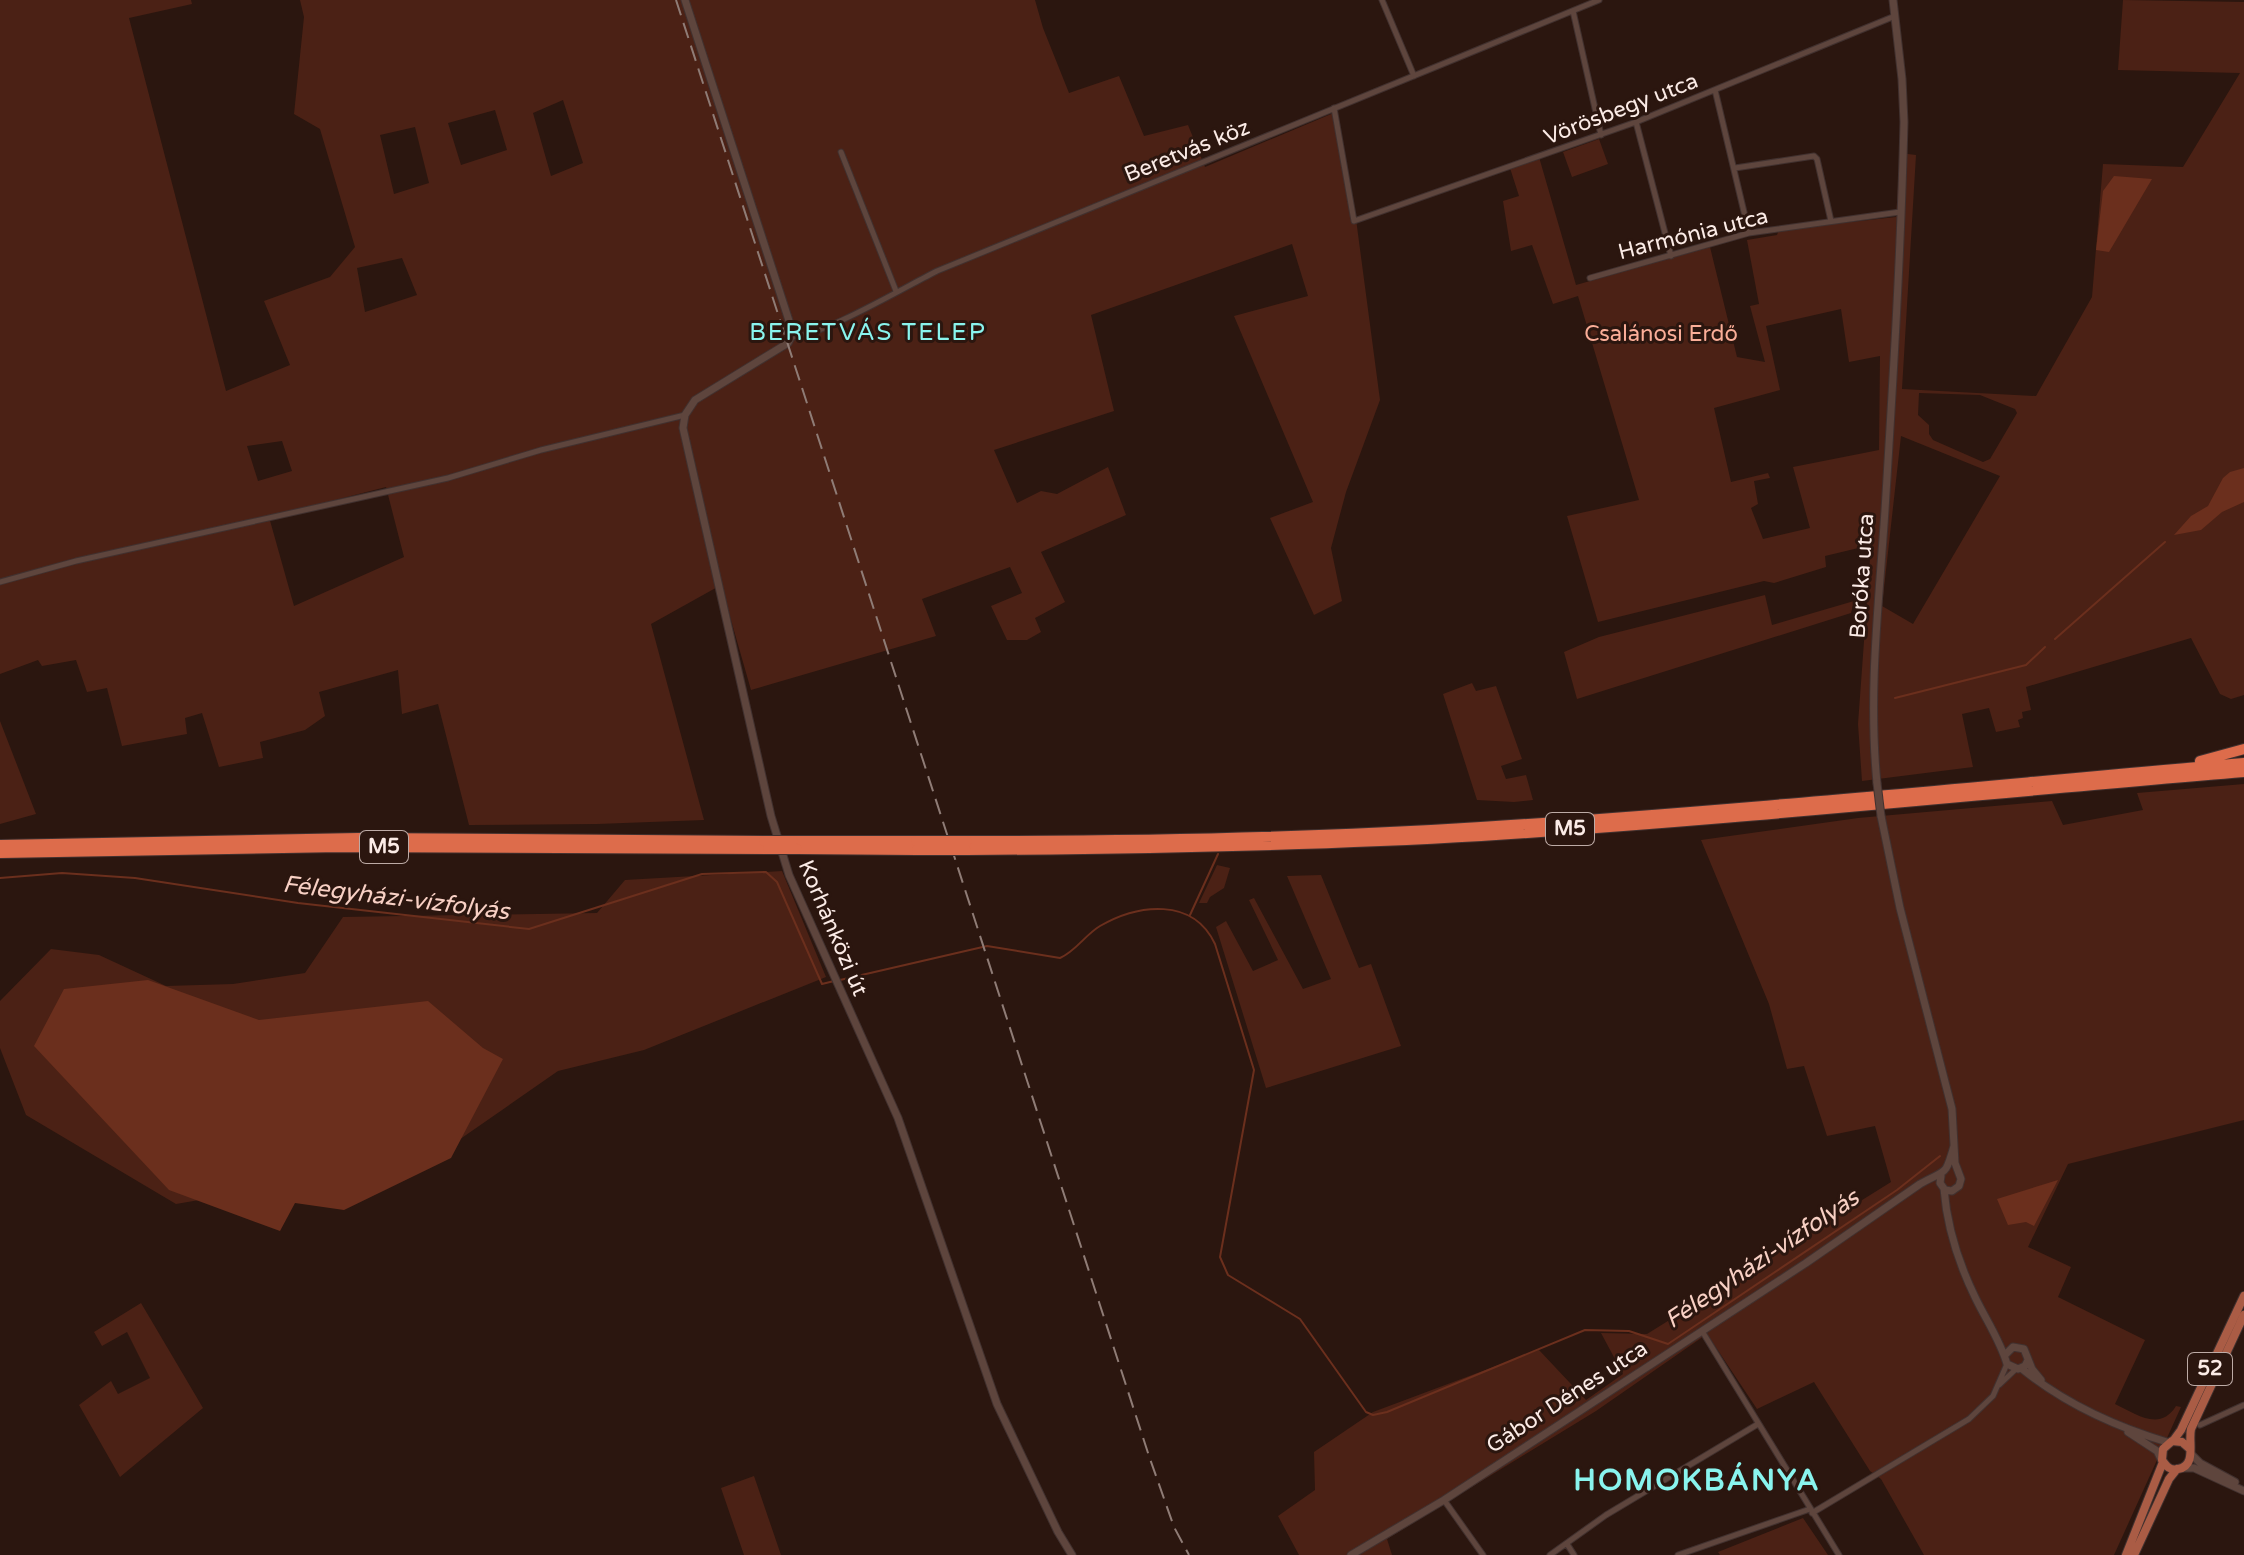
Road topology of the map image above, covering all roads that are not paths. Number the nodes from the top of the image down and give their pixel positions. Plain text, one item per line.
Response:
1 (685, 0) edge
2 (1382, 0) edge
3 (1599, 0) edge
4 (1893, 0) edge
5 (1573, 11) junction
6 (1895, 16) junction
7 (1414, 76) junction
8 (1715, 90) junction
9 (1334, 108) junction
10 (1636, 122) junction
11 (1601, 135) junction
12 (841, 152) dead end
13 (1735, 168) junction
14 (1900, 212) junction
15 (1831, 221) junction
16 (1749, 233) junction
17 (1671, 256) junction
18 (1590, 278) dead end
19 (896, 291) junction
20 (792, 337) junction
21 (685, 415) junction
22 (0, 582) edge
23 (2244, 749) edge
24 (2244, 763) edge
25 (2244, 772) edge
26 (2136, 773) junction
27 (0, 845) edge
28 (766, 845) junction
29 (966, 846) junction
30 (0, 853) edge
31 (1954, 1146) junction
32 (1957, 1173) junction
33 (1943, 1174) junction
34 (1920, 1184) junction
35 (1942, 1187) junction
36 (1954, 1191) junction
37 (1947, 1219) junction
38 (2244, 1296) edge
39 (2244, 1315) edge
40 (1993, 1329) junction
41 (1701, 1330) junction
42 (2015, 1347) junction
43 (2006, 1354) junction
44 (2028, 1360) junction
45 (2007, 1364) junction
46 (2018, 1369) junction
47 (2045, 1384) junction
48 (1999, 1386) junction
49 (2244, 1405) edge
50 (1758, 1424) junction
51 (2200, 1425) dead end
52 (2123, 1428) junction
53 (2172, 1442) junction
54 (2190, 1452) junction
55 (2162, 1461) junction
56 (2179, 1469) junction
57 (2244, 1489) edge
58 (1444, 1500) junction
59 (1811, 1511) junction
60 (1567, 1544) junction
61 (1072, 1555) edge
62 (1351, 1555) edge
63 (1483, 1555) edge
64 (1550, 1555) edge
65 (1574, 1555) edge
66 (1678, 1555) edge
67 (1839, 1555) edge
68 (2126, 1555) edge
69 (2134, 1555) edge

1 - 20 street
2 - 7 street
3 - 5 street, Beretvás köz
4 - 6 street, Boróka utca
5 - 7 street, Beretvás köz
5 - 11 street
6 - 8 street, Vörösbegy utca
6 - 14 street, Boróka utca
7 - 9 street, Beretvás köz
8 - 10 street, Vörösbegy utca
8 - 13 street
9 - 11 street, Vörösbegy utca
9 - 19 street, Beretvás köz
10 - 11 street, Vörösbegy utca
10 - 17 street
12 - 19 street
13 - 15 street
13 - 16 street
14 - 15 street, Harmónia utca
14 - 31 street, Boróka utca, bridge
15 - 16 street, Harmónia utca
16 - 17 street, Harmónia utca
17 - 18 street, Harmónia utca
19 - 20 street, Beretvás köz
20 - 21 street
21 - 22 street
21 - 61 street, Korhánközi út
23 - 26 highway
24 - 26 highway, M5
25 - 29 highway, M5
26 - 29 highway, M5
27 - 28 highway, M5
28 - 29 highway, M5, bridge
28 - 30 highway, M5
31 - 32 street, Boróka utca
31 - 33 street, Boróka utca
32 - 33 street
32 - 36 street, Boróka utca
33 - 34 street, Gábor Dénes utca
33 - 35 street, Boróka utca
34 - 35 street
34 - 41 street, Gábor Dénes utca
35 - 36 street
35 - 37 street
36 - 37 street
37 - 40 street
38 - 53 main road, 52
39 - 54 main road, 52
40 - 42 street
40 - 43 street
41 - 50 street
41 - 58 street, Gábor Dénes utca
42 - 43 street
42 - 44 street
43 - 45 street
44 - 46 street
44 - 47 street
45 - 46 street
45 - 48 street
46 - 47 street
46 - 48 street
47 - 52 street
48 - 59 street
49 - 51 street
50 - 59 street
50 - 60 street
52 - 53 street
52 - 55 street
53 - 54 main road
53 - 55 main road, 52
54 - 56 main road, 52
54 - 57 street
55 - 56 main road
55 - 68 main road, 52
56 - 57 street
56 - 69 main road, 52
58 - 62 street, Gábor Dénes utca
58 - 63 street
59 - 66 street
59 - 67 street
60 - 64 street
60 - 65 street

